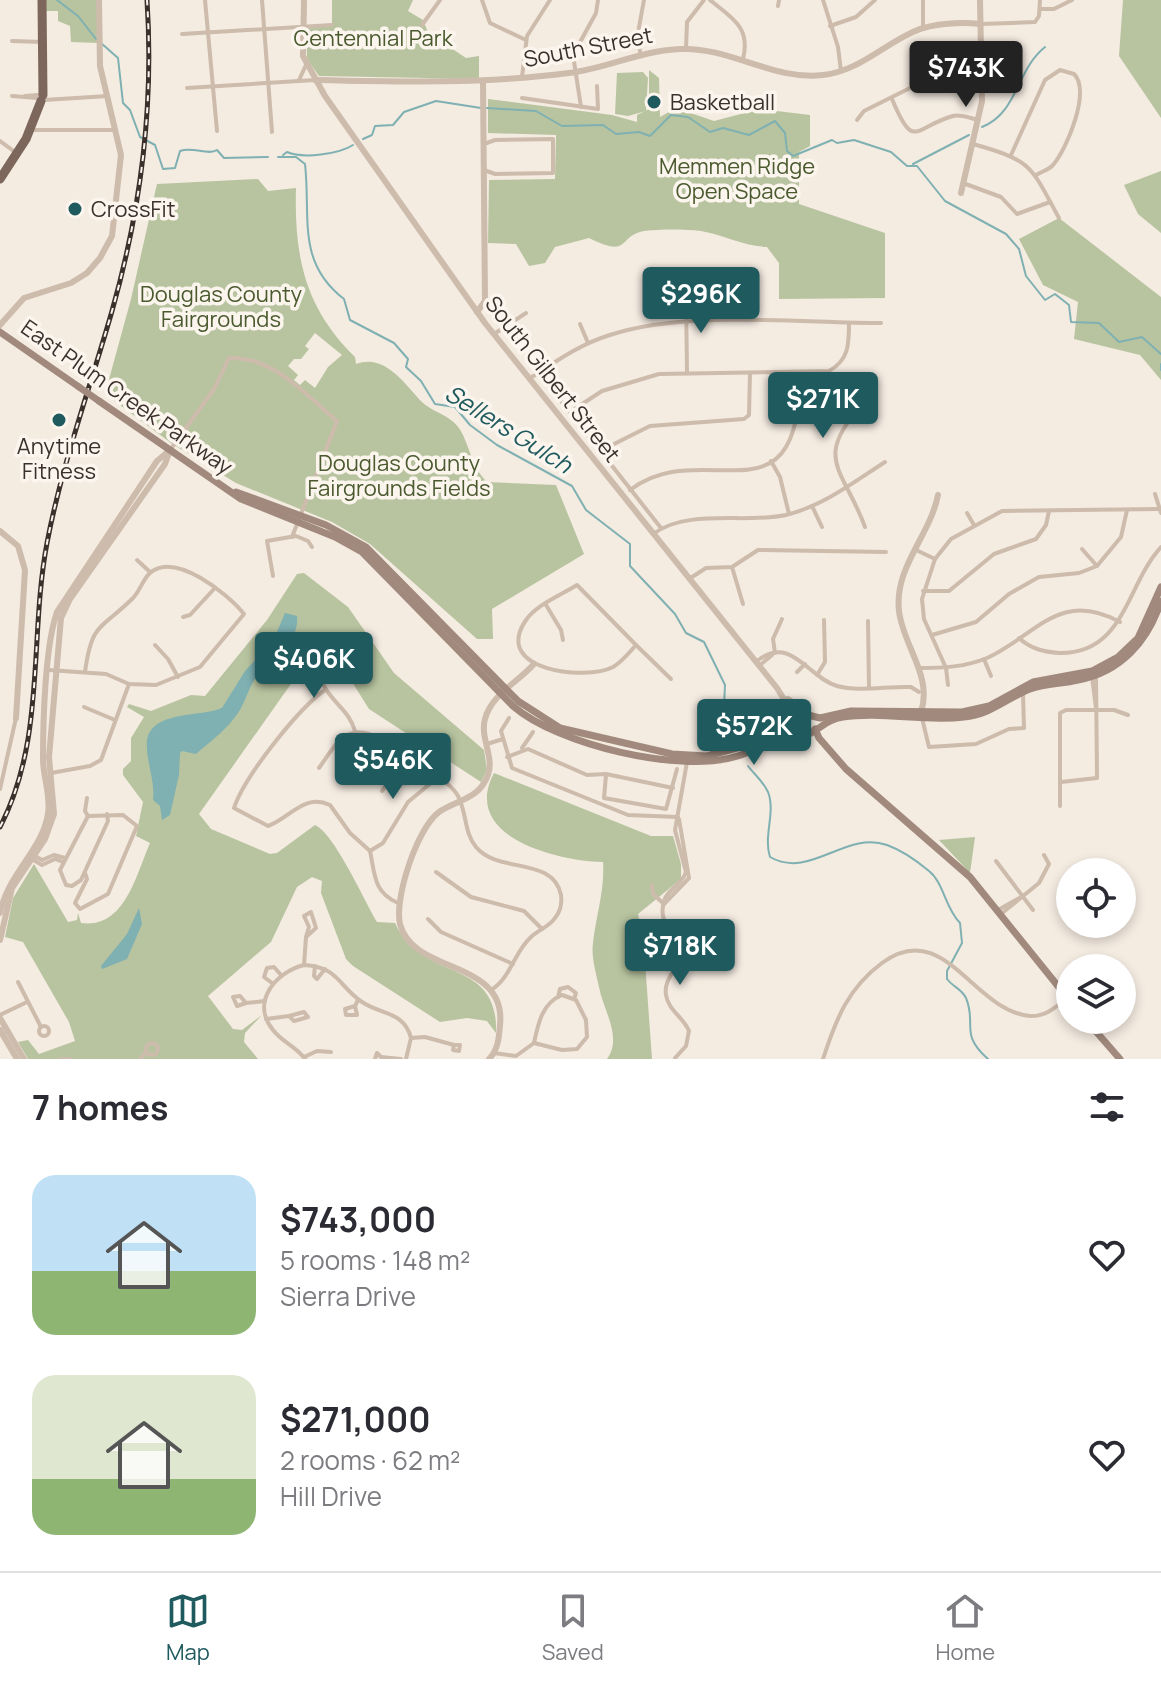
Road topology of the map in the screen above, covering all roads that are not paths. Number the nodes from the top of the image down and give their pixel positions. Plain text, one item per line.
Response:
1 (99, 0) edge
2 (205, 0) edge
3 (262, 0) edge
4 (304, 0) edge
5 (440, 0) edge
6 (482, 0) edge
7 (550, 0) edge
8 (598, 0) edge
9 (644, 0) edge
10 (707, 0) edge
11 (823, 0) edge
12 (875, 0) edge
13 (923, 0) edge
14 (980, 0) edge
15 (1040, 0) edge
16 (1072, 0) edge
17 (42, 1) edge
18 (1041, 9) junction
19 (981, 24) junction
20 (303, 25) junction
21 (332, 25) dead end
22 (422, 25) dead end
23 (830, 26) junction
24 (264, 28) junction
25 (923, 29) junction
26 (208, 31) junction
27 (182, 34) dead end
28 (526, 40) junction
29 (12, 41) dead end
30 (42, 42) junction
31 (686, 49) junction
32 (641, 56) junction
33 (743, 59) junction
34 (306, 65) junction
35 (841, 71) junction
36 (984, 72) junction
37 (574, 73) junction
38 (998, 73) dead end
39 (523, 79) junction
40 (315, 80) junction
41 (297, 81) junction
42 (332, 81) junction
43 (268, 82) junction
44 (483, 83) junction
45 (211, 85) junction
46 (597, 86) dead end
47 (187, 88) dead end
48 (76, 92) dead end
49 (12, 96) dead end
50 (108, 96) junction
51 (325, 96) junction
52 (40, 97) junction
53 (522, 98) dead end
54 (76, 99) junction
55 (892, 99) junction
56 (581, 107) junction
57 (857, 120) dead end
58 (979, 120) junction
59 (30, 130) junction
60 (116, 130) junction
61 (217, 131) dead end
62 (272, 132) dead end
63 (0, 141) edge
64 (484, 144) junction
65 (973, 144) junction
66 (17, 153) junction
67 (1011, 155) junction
68 (484, 170) junction
69 (1036, 175) junction
70 (0, 179) edge
71 (963, 183) junction
72 (961, 193) dead end
73 (1050, 202) junction
74 (1059, 218) dead end
75 (686, 299) dead end
76 (10, 311) junction
77 (477, 312) junction
78 (526, 313) dead end
79 (0, 314) edge
80 (686, 322) junction
81 (849, 323) junction
82 (881, 323) dead end
83 (580, 324) dead end
84 (0, 325) edge
85 (0, 332) edge
86 (494, 334) junction
87 (588, 343) junction
88 (687, 372) junction
89 (539, 373) junction
90 (750, 373) junction
91 (800, 373) junction
92 (529, 379) junction
93 (864, 403) dead end
94 (570, 412) junction
95 (170, 450) junction
96 (600, 451) junction
97 (771, 461) junction
98 (885, 462) dead end
99 (845, 487) junction
100 (630, 490) junction
101 (1155, 494) dead end
102 (938, 495) dead end
103 (812, 506) junction
104 (1049, 510) junction
105 (1127, 510) junction
106 (1160, 511) edge
107 (967, 513) dead end
108 (789, 514) junction
109 (298, 518) junction
110 (974, 525) junction
111 (822, 527) dead end
112 (865, 527) dead end
113 (661, 528) junction
114 (0, 531) edge
115 (653, 534) junction
116 (292, 537) junction
117 (312, 547) dead end
118 (1161, 547) edge
119 (914, 549) junction
120 (1082, 549) dead end
121 (886, 552) dead end
122 (935, 559) junction
123 (137, 560) dead end
124 (1097, 566) junction
125 (732, 567) junction
126 (150, 572) junction
127 (273, 576) dead end
128 (689, 579) junction
129 (1161, 587) edge
130 (214, 589) junction
131 (923, 591) junction
132 (1161, 601) edge
133 (743, 604) dead end
134 (546, 605) junction
135 (183, 617) dead end
136 (782, 619) dead end
137 (824, 620) dead end
138 (868, 621) dead end
139 (1120, 622) junction
140 (932, 635) junction
141 (1019, 638) junction
142 (563, 640) dead end
143 (155, 645) dead end
144 (636, 645) junction
145 (775, 653) junction
146 (984, 659) junction
147 (757, 664) junction
148 (805, 664) junction
149 (533, 665) junction
150 (327, 668) dead end
151 (919, 668) junction
152 (946, 668) junction
153 (52, 670) junction
154 (85, 672) junction
155 (797, 672) dead end
156 (1093, 674) junction
157 (817, 675) junction
158 (991, 676) dead end
159 (178, 677) junction
160 (671, 679) dead end
161 (129, 684) junction
162 (948, 685) dead end
163 (869, 687) junction
164 (777, 688) junction
165 (325, 690) junction
166 (504, 692) junction
167 (919, 692) junction
168 (1020, 692) junction
169 (84, 707) dead end
170 (1097, 710) junction
171 (887, 712) junction
172 (811, 715) junction
173 (922, 715) junction
174 (1128, 715) dead end
175 (859, 716) junction
176 (16, 718) joint
177 (509, 718) dead end
178 (115, 720) junction
179 (797, 720) junction
180 (816, 728) junction
181 (355, 731) junction
182 (533, 732) dead end
183 (802, 733) junction
184 (503, 739) junction
185 (379, 740) junction
186 (487, 744) junction
187 (522, 748) junction
188 (406, 757) junction
189 (507, 757) junction
190 (836, 758) junction
191 (687, 759) junction
192 (319, 768) dead end
193 (677, 769) dead end
194 (47, 773) junction
195 (606, 774) junction
196 (350, 778) dead end
197 (437, 778) junction
198 (1061, 782) junction
199 (673, 788) junction
200 (0, 789) edge
201 (382, 791) dead end
202 (87, 798) dead end
203 (460, 800) junction
204 (635, 804) junction
205 (1060, 806) dead end
206 (107, 814) junction
207 (634, 815) junction
208 (88, 816) junction
209 (678, 817) junction
210 (370, 851) junction
211 (1044, 855) dead end
212 (32, 856) junction
213 (64, 860) junction
214 (996, 861) dead end
215 (436, 872) dead end
216 (85, 873) junction
217 (652, 885) dead end
218 (1023, 896) junction
219 (398, 903) junction
220 (664, 904) junction
221 (1033, 910) dead end
222 (1000, 912) junction
223 (0, 913) edge
224 (428, 919) dead end
225 (542, 929) junction
226 (306, 937) junction
227 (0, 940) edge
228 (513, 964) junction
229 (304, 965) junction
230 (315, 966) junction
231 (326, 969) junction
232 (281, 975) junction
233 (18, 982) dead end
234 (272, 983) junction
235 (1056, 983) edge
236 (490, 990) junction
237 (558, 997) junction
238 (574, 999) junction
239 (358, 1000) junction
240 (265, 1001) junction
241 (27, 1002) junction
242 (246, 1003) dead end
243 (355, 1006) dead end
244 (1056, 1007) edge
245 (289, 1016) dead end
246 (0, 1017) edge
247 (266, 1019) junction
248 (41, 1027) dead end
249 (1, 1034) edge
250 (1098, 1034) edge
251 (411, 1038) junction
252 (534, 1043) junction
253 (454, 1045) dead end
254 (331, 1052) dead end
255 (148, 1056) edge
256 (492, 1056) edge
257 (305, 1058) edge
258 (379, 1058) edge
259 (675, 1058) edge
260 (17, 1059) edge
261 (24, 1059) edge
262 (60, 1059) edge
263 (69, 1059) edge
264 (140, 1059) edge
265 (404, 1059) edge
266 (823, 1059) edge
267 (1120, 1059) edge

1 - 50 street
2 - 26 street
3 - 24 street
4 - 20 street
5 - 22 street
6 - 28 street
7 - 28 street
8 - 37 street
9 - 32 street
10 - 31 street
10 - 33 street
11 - 23 street
12 - 23 street
13 - 25 street
14 - 19 street
15 - 18 street
16 - 18 street
17 - 30 main road
18 - 19 street
19 - 25 street, South Street
19 - 36 street
20 - 21 street
20 - 24 street
20 - 34 street
23 - 35 street
24 - 26 street
24 - 43 street
25 - 35 street, South Street
26 - 27 street
26 - 45 street
28 - 39 street
29 - 30 street
30 - 52 main road
31 - 32 street, South Street
31 - 33 street, South Street
32 - 37 street, South Street
33 - 35 street, South Street
34 - 40 street, South Gilbert Street
34 - 41 street
36 - 38 street
36 - 55 street
36 - 58 street
37 - 39 street, South Street
37 - 56 street
39 - 44 street, South Street
40 - 41 street, South Street
40 - 42 street, South Street
40 - 51 street, South Gilbert Street
41 - 43 street, South Street
42 - 44 street, South Street
42 - 51 street
43 - 45 street, South Street
43 - 62 street
44 - 64 street
45 - 47 street, South Street
45 - 61 street
46 - 56 street
48 - 54 street
49 - 52 street
50 - 54 street
50 - 60 street
51 - 77 street, South Gilbert Street
52 - 54 street
52 - 59 main road
53 - 56 street
55 - 57 street
55 - 58 street
58 - 65 street
59 - 60 street
59 - 66 main road
60 - 76 street
63 - 66 street
64 - 68 street
64 - 68 street
65 - 67 street
65 - 71 street
66 - 70 main road
67 - 69 street
67 - 69 street
68 - 77 street
69 - 73 street
71 - 72 street
71 - 73 street
73 - 74 street
75 - 80 street
76 - 79 street
76 - 84 street
77 - 86 street, South Gilbert Street
78 - 86 street
80 - 81 street
80 - 87 street
80 - 88 street
81 - 82 street
81 - 91 street
83 - 87 street
85 - 95 main road, East Plum Creek Parkway, bridge
86 - 92 street, South Gilbert Street
87 - 89 street
88 - 90 street
88 - 94 street
89 - 92 street
89 - 94 street
90 - 91 street
90 - 96 street
91 - 97 street
92 - 115 street, South Gilbert Street
93 - 99 street
94 - 96 street
95 - 109 main road, East Plum Creek Parkway
95 - 109 street
95 - 153 street
96 - 100 street
97 - 100 street
97 - 108 street
98 - 99 street
99 - 103 street
99 - 112 street
100 - 113 street
101 - 106 street
102 - 119 street
103 - 108 street
103 - 111 street
104 - 105 street
104 - 110 street
104 - 131 street
105 - 106 street
105 - 124 street
107 - 110 street
108 - 113 street
109 - 116 street
109 - 166 main road, East Plum Creek Parkway
110 - 122 street
113 - 115 street
114 - 176 street
115 - 128 street, South Gilbert Street
116 - 117 street
116 - 127 street
118 - 139 street
119 - 122 street
119 - 151 street
120 - 124 street
121 - 125 street
122 - 131 street
123 - 126 street
124 - 140 street
125 - 128 street
125 - 133 street
126 - 130 street
126 - 154 street
128 - 147 street, South Gilbert Street
129 - 156 main road
130 - 135 street
130 - 159 street
131 - 140 street
132 - 156 main road
134 - 142 street
134 - 144 street
134 - 149 street
136 - 145 street
137 - 157 street
138 - 163 street
139 - 141 street
139 - 141 street
140 - 152 street
141 - 146 street
143 - 159 street
144 - 149 street
144 - 160 street
145 - 147 street
145 - 148 street
146 - 152 street
146 - 158 street
147 - 164 street, South Gilbert Street
148 - 155 street
148 - 157 street
149 - 166 street
150 - 165 street
151 - 152 street
151 - 167 street
151 - 173 street
152 - 162 street
153 - 154 street
153 - 194 street
154 - 161 street
156 - 168 main road
156 - 170 street
157 - 163 street
159 - 161 street
161 - 178 street
163 - 167 street
164 - 172 street, South Gilbert Street
164 - 179 street, South Gilbert Street
165 - 181 street
165 - 210 street
166 - 186 street
166 - 191 main road, East Plum Creek Parkway
167 - 173 street
168 - 173 main road
168 - 173 street
169 - 178 street
170 - 174 street
170 - 198 street
170 - 198 street
171 - 172 main road
171 - 173 main road
171 - 175 main road
172 - 179 main road, East Plum Creek Parkway
172 - 180 main road
173 - 175 main road
175 - 180 main road
176 - 200 street
177 - 184 street
178 - 194 street
179 - 183 main road
179 - 191 main road, East Plum Creek Parkway
180 - 183 main road, East Plum Creek Parkway
180 - 190 main road
181 - 185 street
181 - 192 street
182 - 187 street
183 - 190 main road
183 - 191 main road, East Plum Creek Parkway
184 - 186 street
184 - 189 street
185 - 188 street
185 - 196 street
186 - 203 street
187 - 189 street
187 - 195 street
188 - 197 street
188 - 201 street
189 - 207 street
190 - 222 main road
191 - 209 street
193 - 199 street
194 - 212 street
195 - 199 street
195 - 204 street
197 - 203 street
197 - 210 street
198 - 205 street
199 - 204 street
202 - 208 street
203 - 219 street
203 - 225 street
204 - 207 street
206 - 208 street
206 - 216 street
206 - 216 street
207 - 209 street
208 - 213 street
209 - 220 street
210 - 219 street
211 - 218 street
212 - 213 street
212 - 223 street
212 - 227 street
213 - 216 street
214 - 218 street
215 - 225 street
217 - 220 street
218 - 221 street
218 - 222 street
219 - 236 street
220 - 259 street
222 - 235 main road
224 - 228 street
225 - 228 street
226 - 226 street
226 - 229 street
228 - 236 street
229 - 230 street
229 - 232 street
230 - 231 street
230 - 231 street
231 - 239 street
232 - 234 street
232 - 234 street
233 - 241 street
234 - 240 street
236 - 256 street
237 - 238 street
237 - 238 street
237 - 252 street
238 - 252 street
239 - 243 street
239 - 251 street
240 - 242 street
240 - 247 street
241 - 246 street
241 - 248 street
244 - 266 street
245 - 247 street
246 - 261 street
247 - 257 street
249 - 260 street
250 - 267 main road
251 - 253 street
251 - 265 street
252 - 256 street
254 - 257 street
255 - 264 street
258 - 265 street
262 - 263 street

